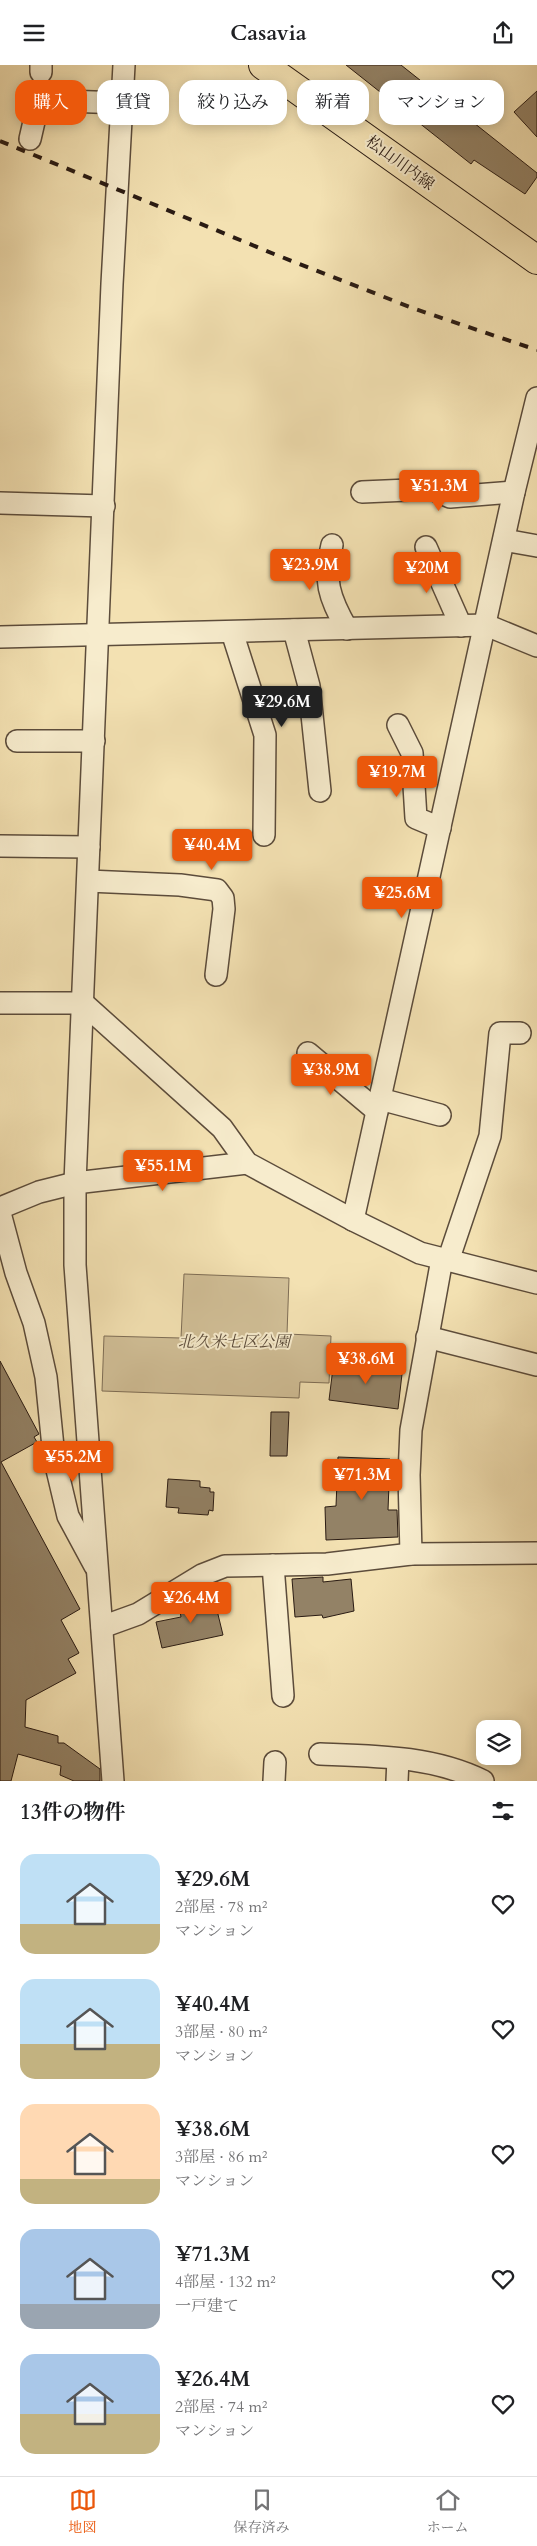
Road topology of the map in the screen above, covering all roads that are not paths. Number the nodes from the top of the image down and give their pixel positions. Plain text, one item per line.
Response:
1 (124, 65) edge
2 (263, 65) edge
3 (123, 80) edge
4 (97, 102) edge
5 (120, 125) edge
6 (30, 139) dead end
7 (537, 260) edge
8 (537, 398) edge
9 (362, 492) dead end
10 (514, 492) junction
11 (0, 503) edge
12 (104, 506) junction
13 (504, 540) junction
14 (332, 545) dead end
15 (537, 546) edge
16 (426, 547) dead end
17 (486, 625) junction
18 (461, 626) junction
19 (347, 629) junction
20 (294, 630) junction
21 (232, 632) junction
22 (99, 635) junction
23 (0, 637) edge
24 (537, 646) edge
25 (398, 725) dead end
26 (17, 741) dead end
27 (94, 741) junction
28 (320, 791) dead end
29 (440, 828) junction
30 (264, 835) dead end
31 (0, 846) edge
32 (90, 847) junction
33 (88, 881) junction
34 (216, 975) dead end
35 (0, 1003) edge
36 (83, 1003) junction
37 (520, 1033) dead end
38 (308, 1053) dead end
39 (378, 1105) junction
40 (440, 1115) dead end
41 (247, 1163) junction
42 (75, 1183) junction
43 (0, 1208) edge
44 (0, 1213) edge
45 (353, 1221) junction
46 (445, 1260) junction
47 (537, 1283) edge
48 (427, 1337) junction
49 (537, 1365) edge
50 (537, 1553) edge
51 (411, 1554) junction
52 (272, 1565) junction
53 (99, 1573) junction
54 (102, 1627) junction
55 (283, 1696) dead end
56 (320, 1755) dead end
57 (398, 1759) junction
58 (113, 1781) edge
59 (396, 1781) edge
60 (483, 1781) edge

1 - 3 street
2 - 7 main road, 松山川内線
4 - 6 street
5 - 12 street
8 - 10 street
9 - 10 street
10 - 13 street
11 - 12 street
12 - 22 street
13 - 15 street
13 - 17 street
14 - 19 street
16 - 18 street
17 - 18 street
17 - 24 street
17 - 29 street
18 - 19 street
19 - 20 street
20 - 21 street
20 - 28 street
21 - 22 street
21 - 30 street
22 - 23 street
22 - 27 street
25 - 29 street
26 - 27 street
27 - 32 street
29 - 39 street
31 - 32 street
32 - 33 street
33 - 34 street
33 - 36 street
35 - 36 street
36 - 41 street
36 - 42 street
37 - 46 street
38 - 39 street
39 - 40 street
39 - 45 street
41 - 42 street
41 - 45 street
42 - 43 street
42 - 53 street
44 - 53 street
45 - 46 street
46 - 47 street
46 - 48 street
48 - 49 street
48 - 51 street
50 - 51 street
51 - 52 street
52 - 54 street
52 - 55 street
53 - 54 street
54 - 58 street
56 - 57 street
57 - 59 street
57 - 60 street

